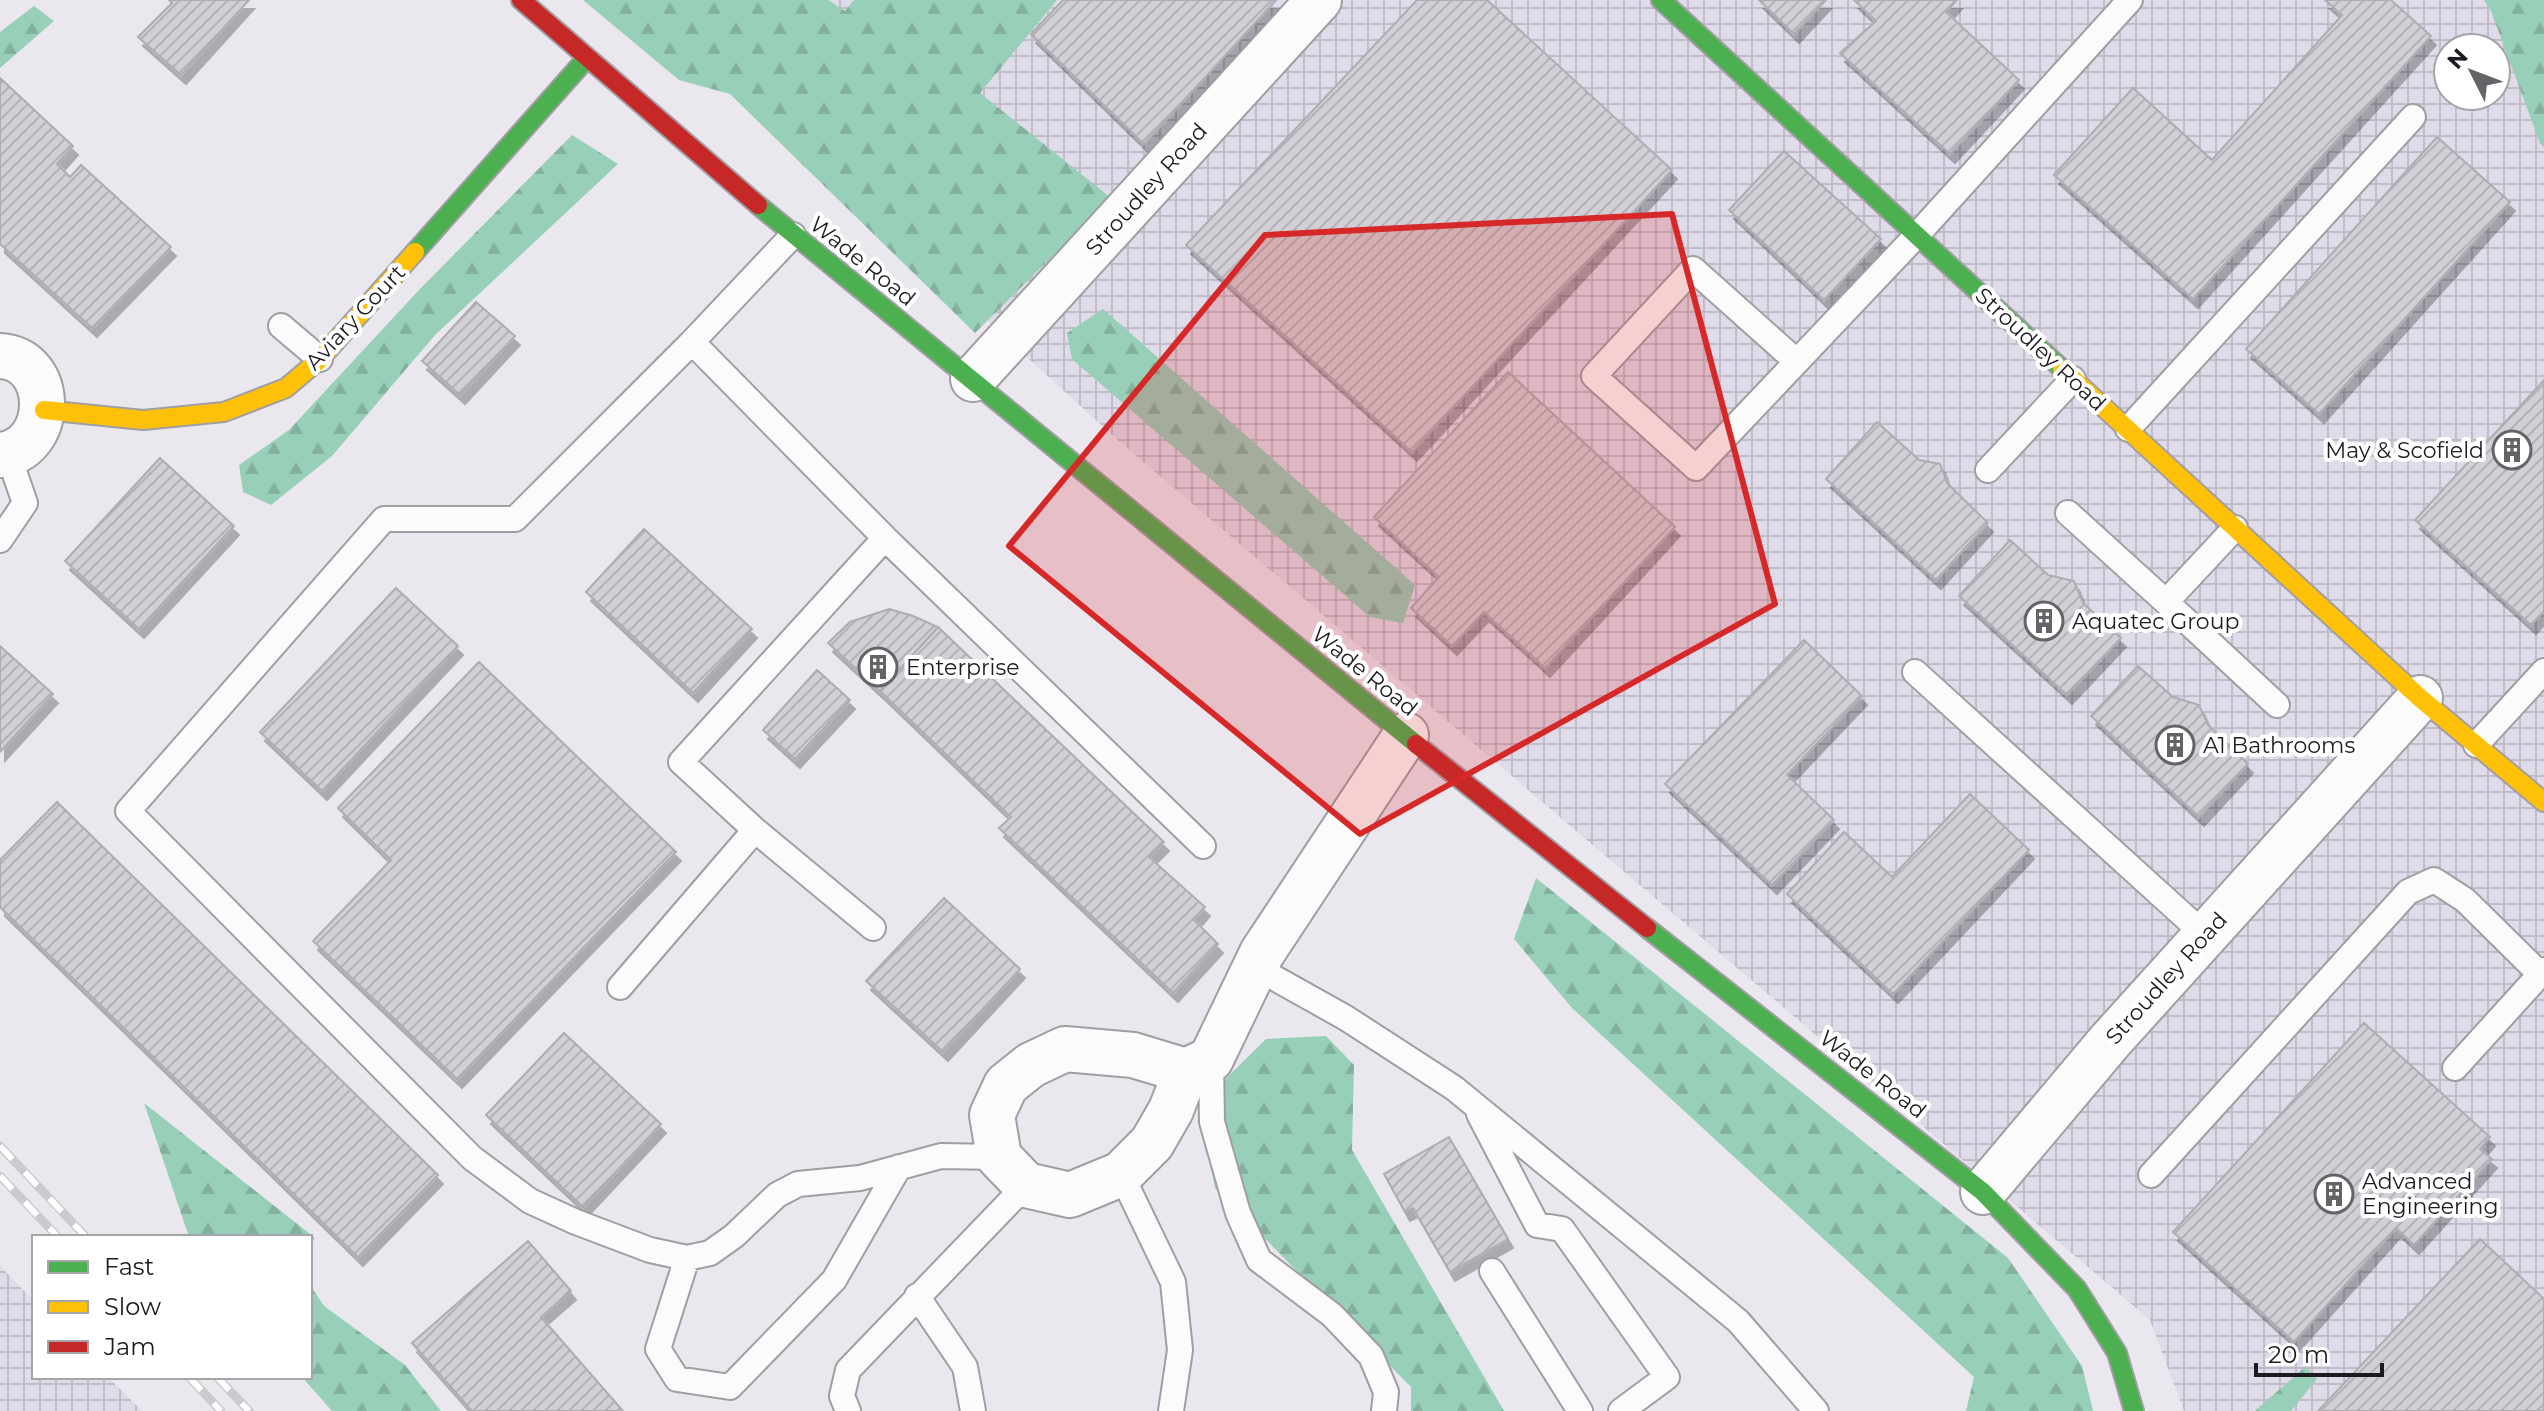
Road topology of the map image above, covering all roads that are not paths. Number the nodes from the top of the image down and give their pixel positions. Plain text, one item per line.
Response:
1 (521, 0) edge
2 (1319, 0) edge
3 (1661, 0) edge
4 (2130, 0) edge
5 (586, 59) junction
6 (2413, 117) dead end
7 (793, 235) junction
8 (1917, 235) junction
9 (281, 326) dead end
10 (692, 342) junction
11 (0, 356) edge
12 (320, 359) junction
13 (1796, 361) junction
14 (973, 379) junction
15 (2073, 379) junction
16 (44, 410) junction
17 (2128, 429) junction
18 (4, 454) edge
19 (1988, 470) dead end
20 (2068, 513) dead end
21 (2235, 528) junction
22 (885, 538) junction
23 (0, 540) edge
24 (2166, 602) junction
25 (2544, 671) edge
26 (1915, 672) dead end
27 (2420, 698) junction
28 (2277, 705) dead end
29 (1406, 735) junction
30 (2476, 745) junction
31 (2544, 801) edge
32 (755, 830) junction
33 (1203, 846) dead end
34 (873, 928) dead end
35 (2205, 935) junction
36 (1255, 967) junction
37 (2542, 972) edge
38 (620, 987) dead end
39 (1198, 1065) junction
40 (2455, 1068) dead end
41 (1474, 1105) junction
42 (899, 1167) junction
43 (1012, 1171) junction
44 (1121, 1174) junction
45 (2151, 1175) dead end
46 (1983, 1192) junction
47 (687, 1258) junction
48 (1492, 1271) dead end
49 (917, 1296) junction
50 (848, 1411) edge
51 (973, 1411) edge
52 (1171, 1411) edge
53 (1384, 1411) edge
54 (1580, 1411) edge
55 (1621, 1411) edge
56 (1816, 1411) edge
57 (2134, 1411) edge

1 - 5 street, Wade Road
2 - 14 street, Stroudley Road
3 - 8 street, Stroudley Road
4 - 8 lane
5 - 7 street, Wade Road
5 - 12 street, Aviary Court
6 - 17 lane
7 - 10 lane
7 - 14 street, Wade Road
8 - 13 lane
8 - 15 street, Stroudley Road
9 - 12 lane
10 - 22 lane
10 - 47 lane
11 - 16 street
12 - 16 street, Aviary Court
13 - 13 lane
14 - 29 street, Wade Road
15 - 17 street, Stroudley Road
15 - 19 lane
16 - 18 street
17 - 21 street, Stroudley Road
18 - 23 lane
20 - 24 lane
21 - 24 lane
21 - 27 street, Stroudley Road
22 - 32 lane
22 - 33 lane
24 - 28 lane
25 - 30 lane
26 - 35 lane
27 - 30 street, Stroudley Road
27 - 35 street, Stroudley Road
29 - 36 street
29 - 46 street, Wade Road
30 - 31 street, Stroudley Road
32 - 34 lane
32 - 38 lane
35 - 46 street, Stroudley Road
36 - 39 street
36 - 41 lane
37 - 40 lane
37 - 45 lane
39 - 43 street
39 - 44 street
39 - 53 lane
41 - 55 lane
41 - 56 lane
42 - 43 lane
42 - 47 lane
42 - 47 lane
43 - 44 street
43 - 49 lane
44 - 52 lane
46 - 57 street, Wade Road
48 - 54 lane
49 - 50 lane
49 - 51 lane

